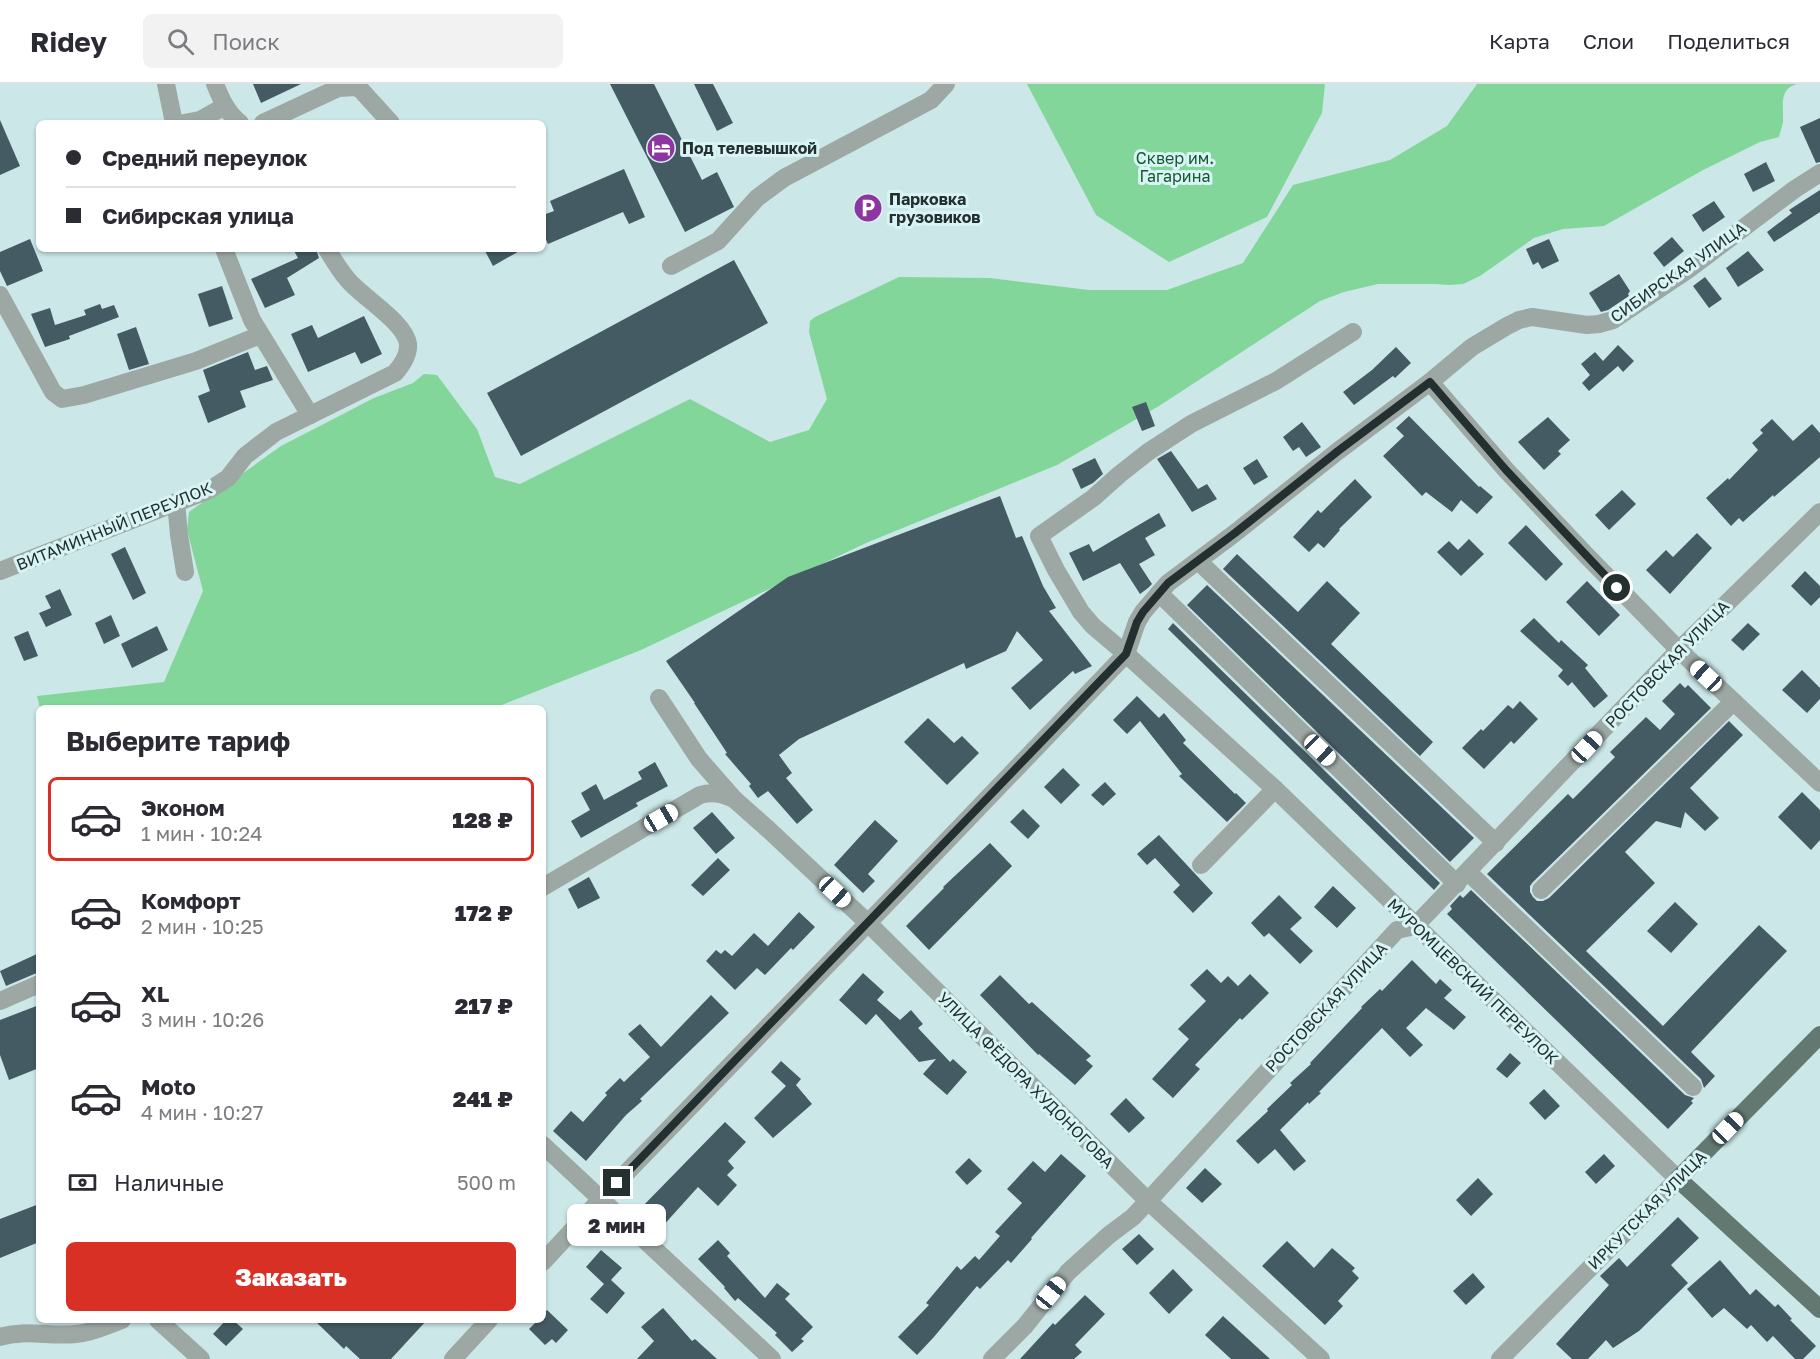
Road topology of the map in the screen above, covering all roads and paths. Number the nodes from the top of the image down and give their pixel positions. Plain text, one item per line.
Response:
1 (166, 84) edge
2 (215, 84) edge
3 (946, 84) edge
4 (225, 106) junction
5 (173, 120) edge
6 (200, 120) edge
7 (236, 120) edge
8 (269, 120) edge
9 (388, 120) edge
10 (1820, 173) edge
11 (225, 252) edge
12 (329, 252) edge
13 (670, 266) dead end
14 (0, 295) edge
15 (1353, 332) dead end
16 (260, 335) junction
17 (1430, 382) junction
18 (310, 415) junction
19 (176, 502) junction
20 (1820, 512) edge
21 (1198, 561) junction
22 (0, 571) edge
23 (185, 572) dead end
24 (1159, 594) junction
25 (1679, 650) junction
26 (1126, 654) junction
27 (659, 698) dead end
28 (1733, 702) junction
29 (1820, 783) edge
30 (1275, 789) junction
31 (734, 799) junction
32 (1496, 843) junction
33 (1201, 865) dead end
34 (1462, 878) junction
35 (546, 885) edge
36 (1541, 890) dead end
37 (868, 923) junction
38 (1415, 926) junction
39 (36, 985) edge
40 (0, 1001) edge
41 (1820, 1035) edge
42 (1693, 1087) dead end
43 (546, 1149) edge
44 (1678, 1179) junction
45 (601, 1199) junction
46 (1148, 1201) junction
47 (546, 1259) edge
48 (1820, 1309) edge
49 (114, 1323) edge
50 (161, 1323) edge
51 (486, 1323) edge
52 (0, 1337) edge
53 (201, 1359) edge
54 (453, 1359) edge
55 (772, 1359) edge
56 (992, 1359) edge
57 (1321, 1359) edge
58 (1500, 1359) edge

1 - 5 street
2 - 4 street
3 - 13 street
4 - 6 street
4 - 7 street
8 - 9 street
10 - 17 street, СИБИРСКАЯ УЛИЦА
11 - 16 street
12 - 18 street, ВИТАМИННЫЙ ПЕРЕУЛОК
14 - 16 street
15 - 26 street, МУРОМЦЕВСКИЙ ПЕРЕУЛОК
16 - 18 street
17 - 21 street, СИБИРСКАЯ УЛИЦА
17 - 25 street
18 - 19 street, ВИТАМИННЫЙ ПЕРЕУЛОК
19 - 22 street, ВИТАМИННЫЙ ПЕРЕУЛОК
19 - 23 street
20 - 25 street, РОСТОВСКАЯ УЛИЦА
21 - 24 street, СИБИРСКАЯ УЛИЦА
21 - 32 street
24 - 26 street, СИБИРСКАЯ УЛИЦА
24 - 34 street
25 - 28 street
25 - 32 street, РОСТОВСКАЯ УЛИЦА
26 - 30 street, МУРОМЦЕВСКИЙ ПЕРЕУЛОК
26 - 37 street, СИБИРСКАЯ УЛИЦА
27 - 31 street, УЛИЦА ФЁДОРА ХУДОНОГОВА
28 - 29 street
28 - 36 street
30 - 33 street
30 - 38 street, МУРОМЦЕВСКИЙ ПЕРЕУЛОК
31 - 35 street
31 - 37 street, УЛИЦА ФЁДОРА ХУДОНОГОВА
32 - 34 street, РОСТОВСКАЯ УЛИЦА
34 - 38 street, РОСТОВСКАЯ УЛИЦА
34 - 42 street
37 - 45 street, СИБИРСКАЯ УЛИЦА
37 - 46 street, УЛИЦА ФЁДОРА ХУДОНОГОВА
38 - 44 street, МУРОМЦЕВСКИЙ ПЕРЕУЛОК
38 - 46 street, РОСТОВСКАЯ УЛИЦА
39 - 40 street
41 - 44 main road, ИРКУТСКАЯ УЛИЦА
43 - 45 street
44 - 48 main road, МУРОМЦЕВСКИЙ ПЕРЕУЛОК
44 - 58 street, ИРКУТСКАЯ УЛИЦА
45 - 47 street, СИБИРСКАЯ УЛИЦА
45 - 55 street
46 - 56 street, РОСТОВСКАЯ УЛИЦА
46 - 57 street, УЛИЦА ФЁДОРА ХУДОНОГОВА
49 - 52 street
50 - 53 street
51 - 54 street

